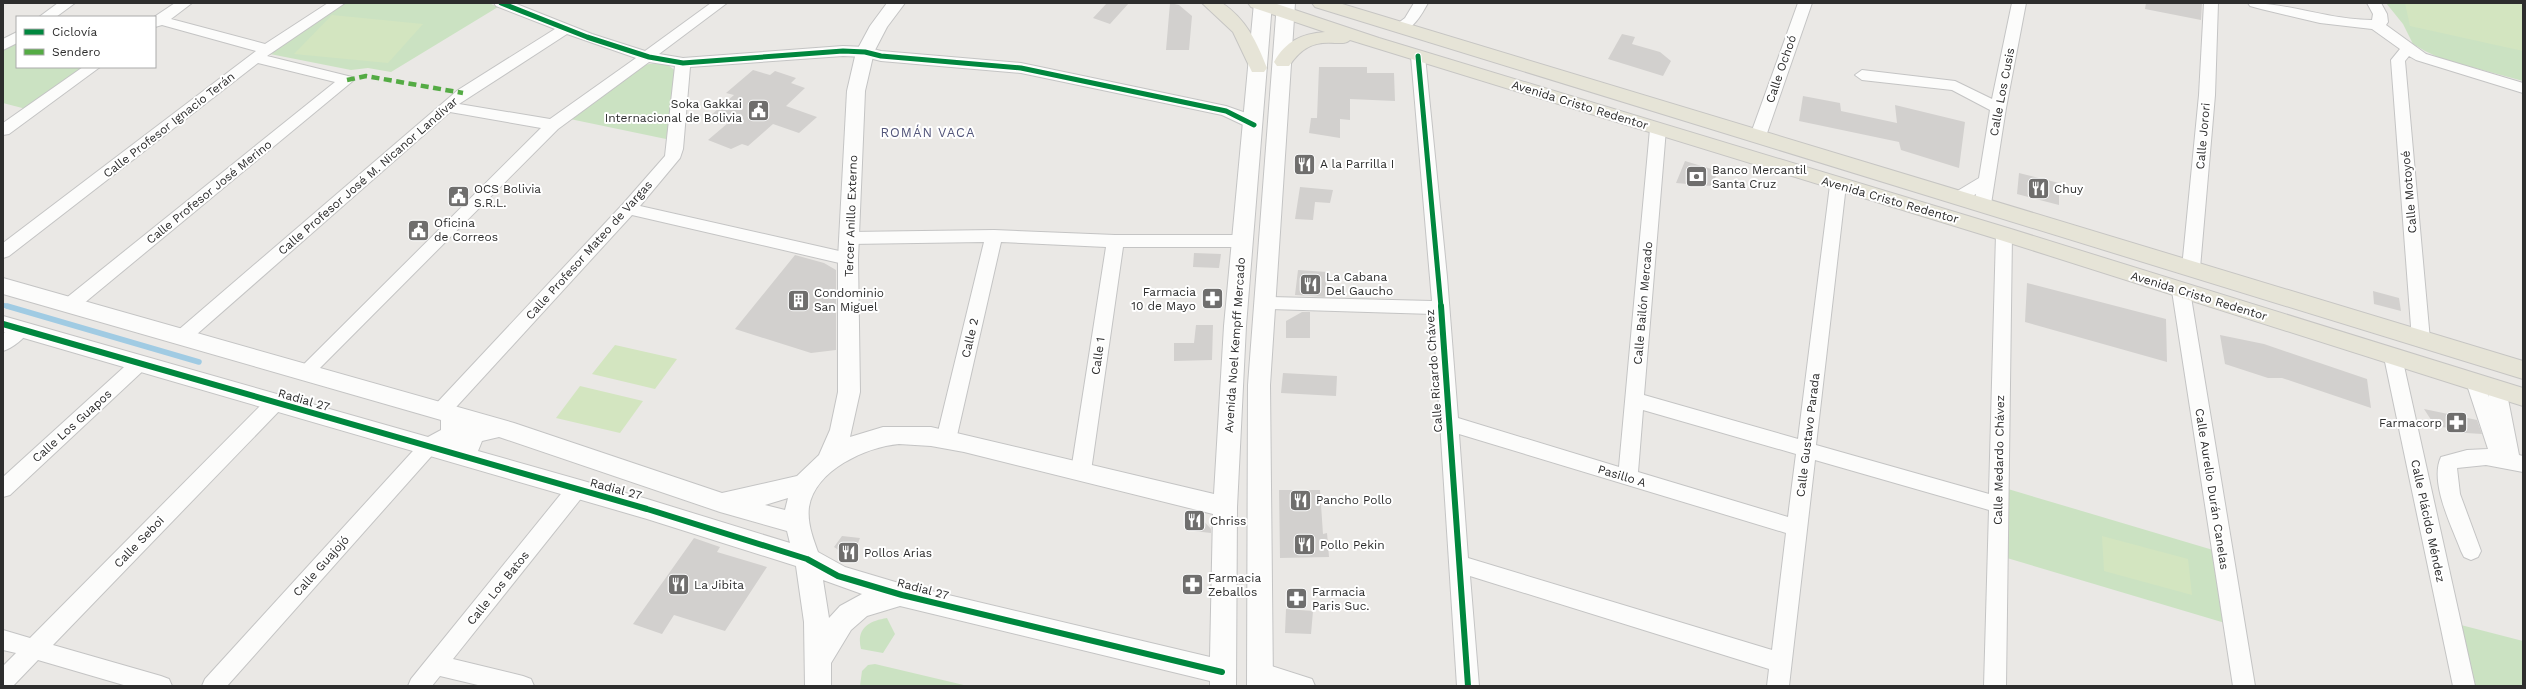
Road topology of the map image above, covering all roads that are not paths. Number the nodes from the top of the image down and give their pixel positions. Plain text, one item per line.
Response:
1 (68, 3) edge
2 (185, 3) edge
3 (338, 3) edge
4 (501, 3) edge
5 (720, 3) edge
6 (896, 3) edge
7 (1212, 3) edge
8 (1321, 3) edge
9 (1365, 3) edge
10 (1805, 3) edge
11 (2019, 3) edge
12 (2211, 3) edge
13 (2255, 3) edge
14 (2374, 3) edge
15 (1261, 4) edge
16 (1286, 8) edge
17 (1418, 8) edge
18 (48, 16) edge
19 (158, 22) edge
20 (2376, 25) junction
21 (1397, 27) junction
22 (565, 29) junction
23 (1426, 35) junction
24 (16, 37) edge
25 (1372, 42) junction
26 (3, 46) edge
27 (2408, 48) junction
28 (864, 52) junction
29 (262, 53) junction
30 (649, 56) junction
31 (1418, 56) junction
32 (1283, 62) junction
33 (683, 63) junction
34 (92, 68) edge
35 (1258, 68) junction
36 (1862, 75) dead end
37 (2523, 88) edge
38 (1256, 101) junction
39 (447, 107) junction
40 (1998, 108) junction
41 (1226, 111) junction
42 (553, 125) junction
43 (1254, 125) junction
44 (1658, 129) junction
45 (3, 130) edge
46 (1758, 136) junction
47 (1986, 181) junction
48 (1838, 185) junction
49 (1960, 197) junction
50 (1983, 204) junction
51 (628, 209) junction
52 (2004, 234) junction
53 (994, 236) junction
54 (850, 238) junction
55 (1115, 241) junction
56 (1241, 241) junction
57 (3, 252) edge
58 (848, 259) junction
59 (2191, 268) junction
60 (3, 286) edge
61 (2181, 291) junction
62 (1266, 303) junction
63 (70, 304) junction
64 (1441, 308) junction
65 (2320, 308) junction
66 (12, 326) edge
67 (182, 337) junction
68 (2421, 340) junction
69 (3, 344) edge
70 (2393, 356) junction
71 (140, 363) junction
72 (2523, 370) edge
73 (304, 373) junction
74 (2475, 382) junction
75 (2497, 389) junction
76 (2523, 397) edge
77 (1635, 400) junction
78 (275, 403) junction
79 (846, 411) junction
80 (447, 414) junction
81 (1448, 423) junction
82 (498, 428) junction
83 (894, 436) junction
84 (946, 440) junction
85 (1229, 443) junction
86 (1259, 443) junction
87 (429, 446) junction
88 (1806, 449) junction
89 (466, 457) junction
90 (828, 461) junction
91 (2513, 461) edge
92 (1081, 471) junction
93 (1628, 478) junction
94 (806, 484) junction
95 (3, 489) edge
96 (576, 490) junction
97 (720, 502) junction
98 (1999, 505) junction
99 (1225, 507) junction
100 (668, 516) junction
101 (797, 524) junction
102 (1797, 528) junction
103 (2471, 551) dead end
104 (807, 558) junction
105 (1458, 564) junction
106 (902, 595) junction
107 (3, 640) edge
108 (34, 650) junction
109 (820, 659) junction
110 (1781, 663) junction
111 (436, 665) junction
112 (1222, 679) edge
113 (1259, 679) edge
114 (3, 681) edge
115 (162, 686) edge
116 (213, 686) edge
117 (419, 686) edge
118 (523, 686) edge
119 (818, 686) edge
120 (1304, 686) edge
121 (1468, 686) edge
122 (1778, 686) edge
123 (1995, 686) edge
124 (2244, 686) edge
125 (2464, 686) edge

1 - 18 street
2 - 19 street
3 - 29 street, Calle Profesor Ignacio Terán
4 - 22 street
5 - 30 street
6 - 28 street, Tercer Anillo Externo
7 - 35 main road
8 - 21 main road, Avenida Cristo Redentor
9 - 21 main road
10 - 46 street, Calle Ochoó
11 - 40 street, Calle Los Cusis
12 - 59 street, Calle Jorori
13 - 20 street
14 - 20 street
15 - 16 main road, Avenida Cristo Redentor
15 - 35 street, Avenida Noel Kempff Mercado
16 - 25 main road, Avenida Cristo Redentor
16 - 32 street
17 - 21 street
17 - 23 street
19 - 29 street
20 - 27 street
21 - 23 main road, Avenida Cristo Redentor
22 - 30 street
22 - 39 street, Calle Profesor José M. Nicanor Landívar
23 - 46 main road, Avenida Cristo Redentor
24 - 26 street
25 - 31 main road, Avenida Cristo Redentor
25 - 32 main road
27 - 37 street
27 - 68 street, Calle Motoyoé
28 - 33 street
28 - 41 street
28 - 54 street, Tercer Anillo Externo
29 - 57 street, Calle Profesor Ignacio Terán
29 - 63 street, Calle Profesor José Merino
30 - 33 street
30 - 42 street
31 - 44 main road, Avenida Cristo Redentor
31 - 64 street, Calle Ricardo Chávez
32 - 62 street
33 - 51 street, Calle Profesor Mateo de Vargas
34 - 45 street
35 - 38 street, Avenida Noel Kempff Mercado
36 - 40 street
38 - 41 street
38 - 43 street, Avenida Noel Kempff Mercado
39 - 42 street
39 - 67 street, Calle Profesor José M. Nicanor Landívar
40 - 47 street, Calle Los Cusis
41 - 43 street
42 - 73 street
43 - 56 street, Avenida Noel Kempff Mercado
44 - 48 main road, Avenida Cristo Redentor
44 - 50 main road
44 - 77 street, Calle Bailón Mercado
46 - 49 main road, Avenida Cristo Redentor
47 - 49 street
47 - 50 street, Calle Los Cusis
48 - 52 main road, Avenida Cristo Redentor
48 - 88 street, Calle Gustavo Parada
49 - 50 main road, Avenida Cristo Redentor
50 - 59 main road, Avenida Cristo Redentor
51 - 58 street
51 - 80 street, Calle Profesor Mateo de Vargas
52 - 61 main road, Avenida Cristo Redentor
52 - 65 main road
52 - 98 street, Calle Medardo Chávez
53 - 54 street
53 - 55 street
53 - 84 street, Calle 2
54 - 58 street, Tercer Anillo Externo
55 - 56 street
55 - 92 street, Calle 1
56 - 85 street, Avenida Noel Kempff Mercado
58 - 79 street, Tercer Anillo Externo
59 - 65 main road, Avenida Cristo Redentor
60 - 63 street, Radial 27
61 - 70 main road, Avenida Cristo Redentor
61 - 124 street, Calle Aurelio Durán Canelas
62 - 64 street
62 - 86 street
63 - 67 street, Radial 27
64 - 81 street, Calle Ricardo Chávez
65 - 68 main road, Avenida Cristo Redentor
66 - 69 street
66 - 71 street, Radial 27
67 - 73 street, Radial 27
68 - 72 main road, Avenida Cristo Redentor
70 - 74 main road, Avenida Cristo Redentor
70 - 125 street, Calle Plácido Méndez
71 - 78 street, Radial 27
71 - 95 street, Calle Los Guapos
73 - 80 street, Radial 27
74 - 75 main road, Avenida Cristo Redentor
74 - 91 street
75 - 76 main road, Avenida Cristo Redentor
75 - 91 street
77 - 88 street
77 - 93 street, Calle Bailón Mercado
78 - 87 street, Radial 27
78 - 108 street, Calle Seboi
79 - 83 street
79 - 90 street, Tercer Anillo Externo
80 - 82 street, Radial 27
80 - 87 street
81 - 93 street, Pasillo A
81 - 105 street, Calle Ricardo Chávez
82 - 89 street
82 - 97 street, Radial 27
83 - 84 street
83 - 90 street
84 - 92 street
85 - 86 street
85 - 99 street, Avenida Noel Kempff Mercado
86 - 113 street
87 - 89 street, Radial 27
87 - 116 street, Calle Guajojó
88 - 98 street
88 - 102 street, Calle Gustavo Parada
89 - 96 street, Radial 27
90 - 94 street, Tercer Anillo Externo
91 - 103 street
92 - 99 street
93 - 102 street, Pasillo A
94 - 97 street
94 - 101 street, Tercer Anillo Externo
96 - 100 street, Radial 27
96 - 111 street, Calle Los Batos
97 - 100 street
97 - 101 street, Radial 27
98 - 123 street, Calle Medardo Chávez
99 - 112 street, Avenida Noel Kempff Mercado
100 - 104 street, Radial 27
101 - 104 street, Tercer Anillo Externo
102 - 110 street, Calle Gustavo Parada
104 - 106 street, Radial 27
104 - 109 street, Tercer Anillo Externo
105 - 110 street
105 - 121 street, Calle Ricardo Chávez
106 - 109 street
106 - 112 street, Radial 27
107 - 108 street
108 - 114 street, Calle Seboi
108 - 115 street
109 - 119 street, Tercer Anillo Externo
110 - 122 street, Calle Gustavo Parada
111 - 117 street, Calle Los Batos
111 - 118 street
113 - 120 street

